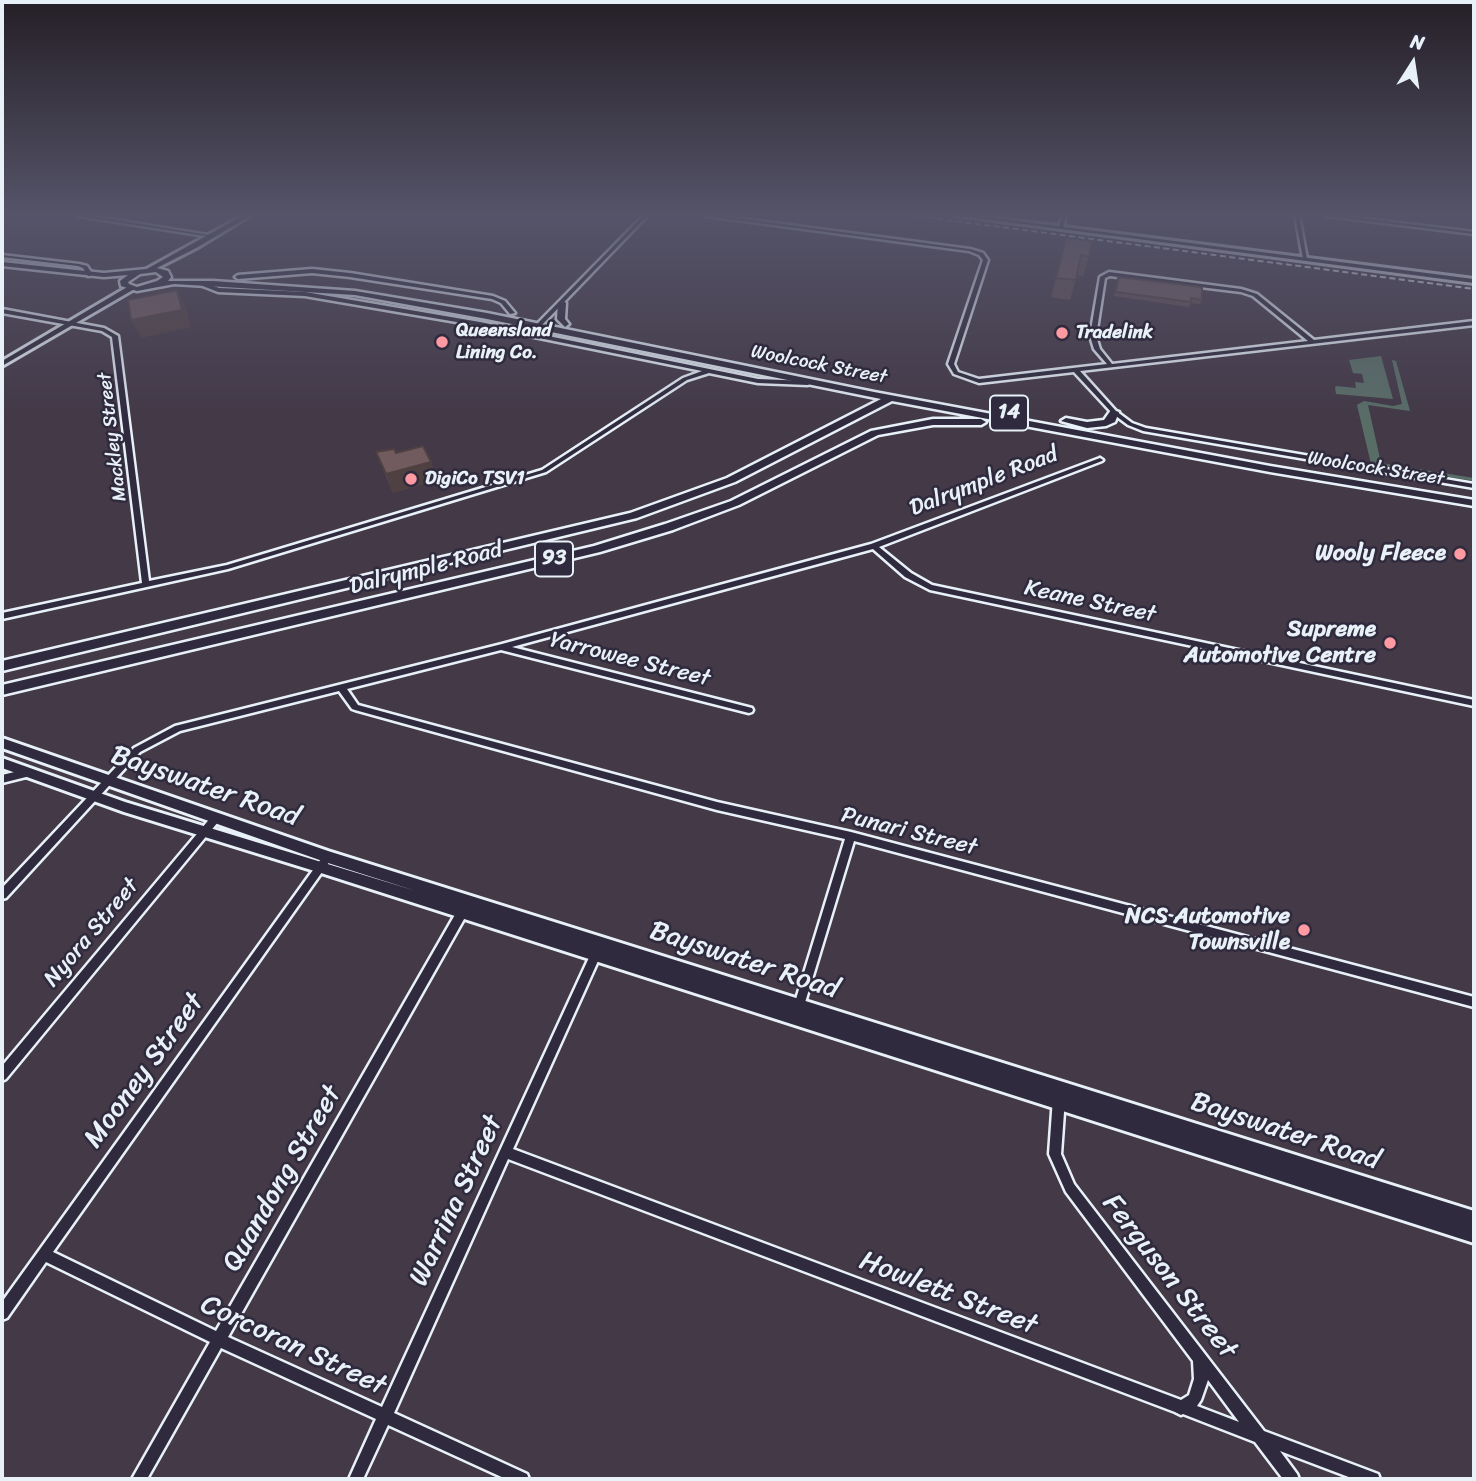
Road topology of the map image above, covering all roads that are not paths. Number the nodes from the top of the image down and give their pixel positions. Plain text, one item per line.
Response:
1 (107, 284) edge
2 (126, 284) edge
3 (175, 284) edge
4 (203, 284) edge
5 (217, 284) edge
6 (333, 284) edge
7 (580, 284) edge
8 (978, 284) edge
9 (1102, 284) edge
10 (1188, 284) edge
11 (155, 285) joint
12 (128, 287) junction
13 (562, 303) junction
14 (2, 311) edge
15 (542, 323) junction
16 (1474, 323) edge
17 (68, 324) junction
18 (565, 324) junction
19 (1313, 342) junction
20 (2, 364) edge
21 (683, 366) junction
22 (1111, 366) junction
23 (1076, 370) junction
24 (709, 371) junction
25 (685, 379) junction
26 (830, 386) junction
27 (847, 389) junction
28 (894, 398) junction
29 (921, 399) junction
30 (1114, 412) junction
31 (1009, 413) junction
32 (1106, 424) junction
33 (1138, 428) junction
34 (1094, 436) junction
35 (793, 447) junction
36 (1100, 460) dead end
37 (1474, 486) edge
38 (1474, 495) edge
39 (1474, 503) edge
40 (874, 547) junction
41 (479, 554) junction
42 (482, 577) junction
43 (146, 584) junction
44 (2, 616) edge
45 (502, 647) junction
46 (2, 666) edge
47 (29, 684) junction
48 (342, 688) junction
49 (2, 690) edge
50 (2, 697) edge
51 (1474, 704) edge
52 (749, 710) dead end
53 (2, 743) edge
54 (2, 763) edge
55 (27, 773) junction
56 (2, 779) edge
57 (107, 782) junction
58 (94, 797) junction
59 (215, 819) junction
60 (204, 832) junction
61 (851, 836) junction
62 (325, 862) junction
63 (2, 895) edge
64 (465, 907) junction
65 (598, 949) junction
66 (1474, 1002) edge
67 (797, 1012) junction
68 (2, 1075) edge
69 (1059, 1095) junction
70 (507, 1153) junction
71 (1474, 1220) edge
72 (1474, 1234) edge
73 (44, 1254) junction
74 (2, 1313) edge
75 (220, 1340) junction
76 (1200, 1357) junction
77 (1181, 1408) junction
78 (385, 1416) junction
79 (1259, 1436) junction
80 (139, 1479) edge
81 (356, 1479) edge
82 (522, 1479) edge
83 (1292, 1479) edge
84 (1373, 1479) edge

1 - 12 main road, 14
2 - 12 main road
3 - 11 main road, Woolcock Street / 14
4 - 21 street
5 - 15 main road, Woolcock Street / 14
6 - 15 main road, Woolcock Street / 14
7 - 13 street
8 - 23 street
9 - 22 street
10 - 19 street
11 - 12 main road, 14
12 - 17 main road
13 - 15 street
13 - 18 main road
14 - 17 street, Mackley Street
15 - 18 main road, Woolcock Street / 14
15 - 26 main road, Woolcock Street / 14
16 - 19 street
17 - 20 main road
17 - 43 street, Mackley Street
18 - 29 main road, Woolcock Street / 14
19 - 22 street
21 - 24 street
21 - 25 street
22 - 23 street
23 - 30 street
24 - 25 street
24 - 26 street
25 - 43 street
26 - 27 main road, Woolcock Street / 14
27 - 28 main road, Woolcock Street / 14
27 - 35 main road
28 - 29 main road, Dalrymple Road / 93
28 - 35 main road, Dalrymple Road / 93
29 - 31 main road, Woolcock Street / 14
29 - 34 main road, Woolcock Street / 14
30 - 32 main road
30 - 33 street
31 - 32 main road
31 - 38 main road, Woolcock Street / 14
32 - 33 street
33 - 37 street
34 - 39 main road, Woolcock Street / 14
34 - 42 main road, Dalrymple Road / 93
35 - 41 main road, Dalrymple Road / 93
36 - 40 street, Dalrymple Road
40 - 45 street, Dalrymple Road
40 - 51 street, Keane Street
41 - 42 main road
41 - 46 main road, Dalrymple Road / 93
42 - 47 main road, Dalrymple Road / 93
43 - 44 street
45 - 48 street, Dalrymple Road
45 - 52 street, Yarrowee Street
47 - 49 main road, Dalrymple Road / 93
47 - 50 main road
48 - 57 street, Dalrymple Road
48 - 61 street, Punari Street
53 - 57 main road, Bayswater Road
54 - 55 main road, Bayswater Road
55 - 56 street
55 - 58 main road, Bayswater Road
57 - 58 street, Dalrymple Road
57 - 59 main road, Bayswater Road
58 - 60 main road, Bayswater Road
58 - 63 street, Dalrymple Road
59 - 60 street, Nyora Street
59 - 62 main road, Bayswater Road
60 - 62 main road, Bayswater Road
60 - 68 street, Nyora Street
61 - 66 street, Punari Street
61 - 67 street
62 - 64 main road, Bayswater Road
62 - 73 street, Mooney Street
64 - 65 main road, Bayswater Road
64 - 75 street, Quandong Street
65 - 67 main road, Bayswater Road
65 - 70 street, Warrina Street
67 - 69 main road, Bayswater Road
69 - 71 main road, Bayswater Road
69 - 72 main road, Bayswater Road
69 - 76 street, Ferguson Street
70 - 77 street, Howlett Street
70 - 78 street, Warrina Street
73 - 74 street, Mooney Street
73 - 75 street, Corcoran Street
75 - 78 street, Corcoran Street
75 - 80 street, Quandong Street
76 - 77 street
76 - 79 street, Ferguson Street
77 - 79 street, Howlett Street
78 - 81 street, Warrina Street
78 - 82 street, Corcoran Street
79 - 83 street, Ferguson Street
79 - 84 street, Howlett Street

